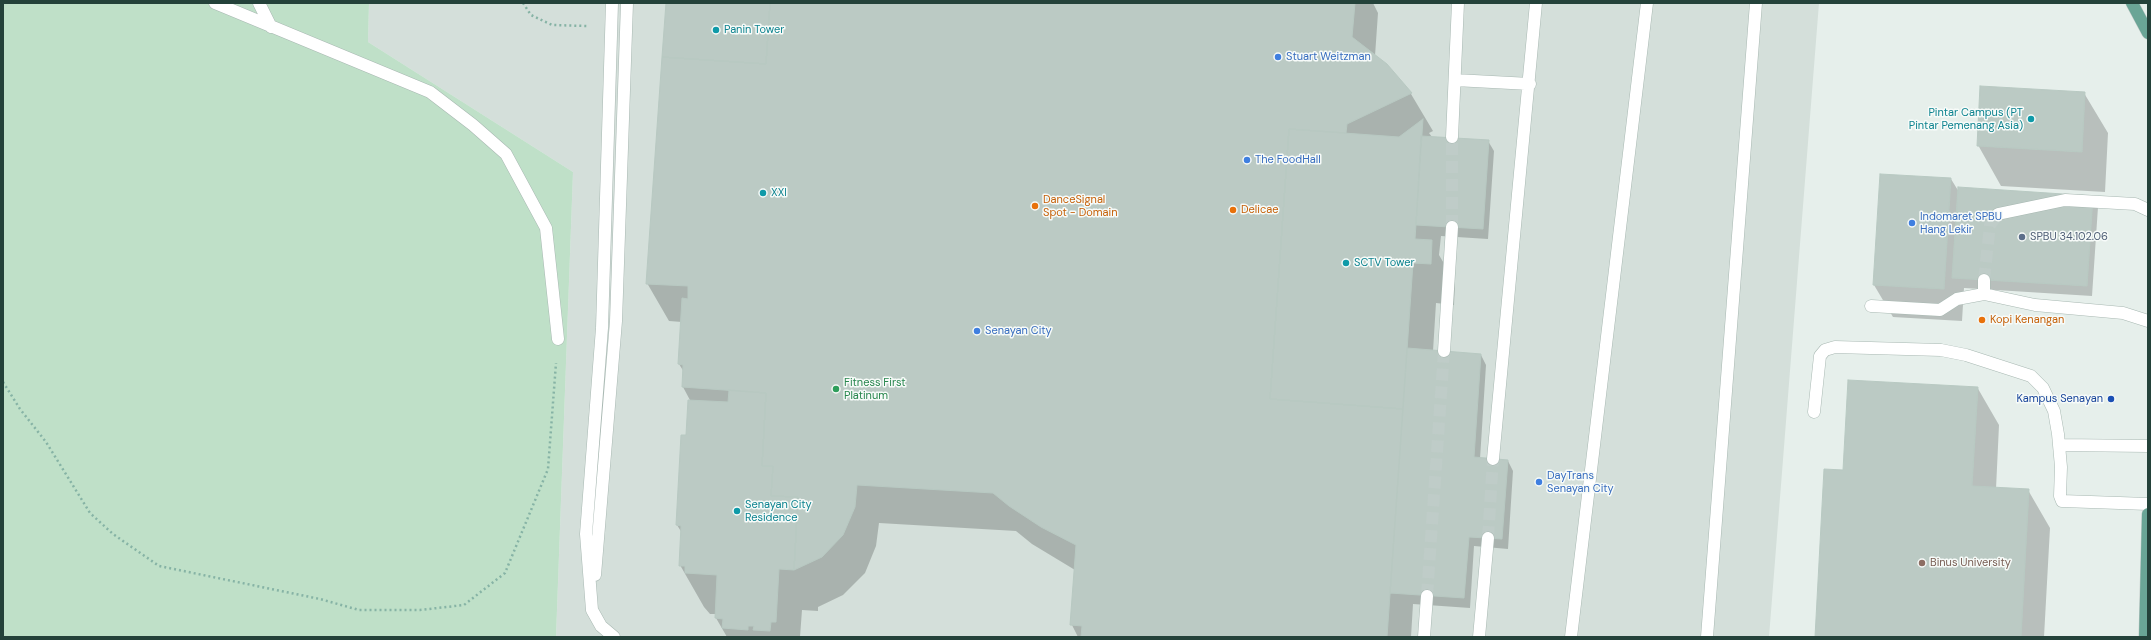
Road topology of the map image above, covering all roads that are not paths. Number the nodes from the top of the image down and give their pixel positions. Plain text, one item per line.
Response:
1 (215, 3) edge
2 (259, 3) edge
3 (612, 3) edge
4 (628, 3) edge
5 (1458, 3) edge
6 (1536, 3) edge
7 (1647, 3) edge
8 (1756, 3) edge
9 (2132, 3) edge
10 (271, 27) junction
11 (2148, 33) edge
12 (1455, 80) junction
13 (1530, 84) junction
14 (1452, 137) tunnel mouth
15 (2148, 210) edge
16 (1998, 214) dead end
17 (1452, 228) tunnel mouth
18 (1984, 280) tunnel mouth
19 (1984, 294) junction
20 (1872, 306) dead end
21 (2148, 321) edge
22 (558, 339) road end
23 (1444, 351) tunnel mouth
24 (1814, 412) dead end
25 (2060, 445) junction
26 (2148, 446) edge
27 (1493, 459) tunnel mouth
28 (2148, 504) edge
29 (2148, 514) edge
30 (1488, 538) tunnel mouth
31 (1427, 596) tunnel mouth
32 (592, 610) junction
33 (614, 637) edge
34 (1424, 637) edge
35 (1478, 637) edge
36 (1571, 637) edge
37 (1707, 637) edge
38 (2145, 637) edge

1 - 10 lane
2 - 10 lane
3 - 32 lane
4 - 32 lane
5 - 12 lane
6 - 13 lane
7 - 36 lane
8 - 37 lane
9 - 11 main road
10 - 22 lane
12 - 13 lane
12 - 14 lane
13 - 27 lane
15 - 16 lane
17 - 23 lane
18 - 19 lane
19 - 20 lane
19 - 21 lane
24 - 25 lane
25 - 26 lane
25 - 28 lane
29 - 38 main road
30 - 35 lane
31 - 34 lane
32 - 33 lane

